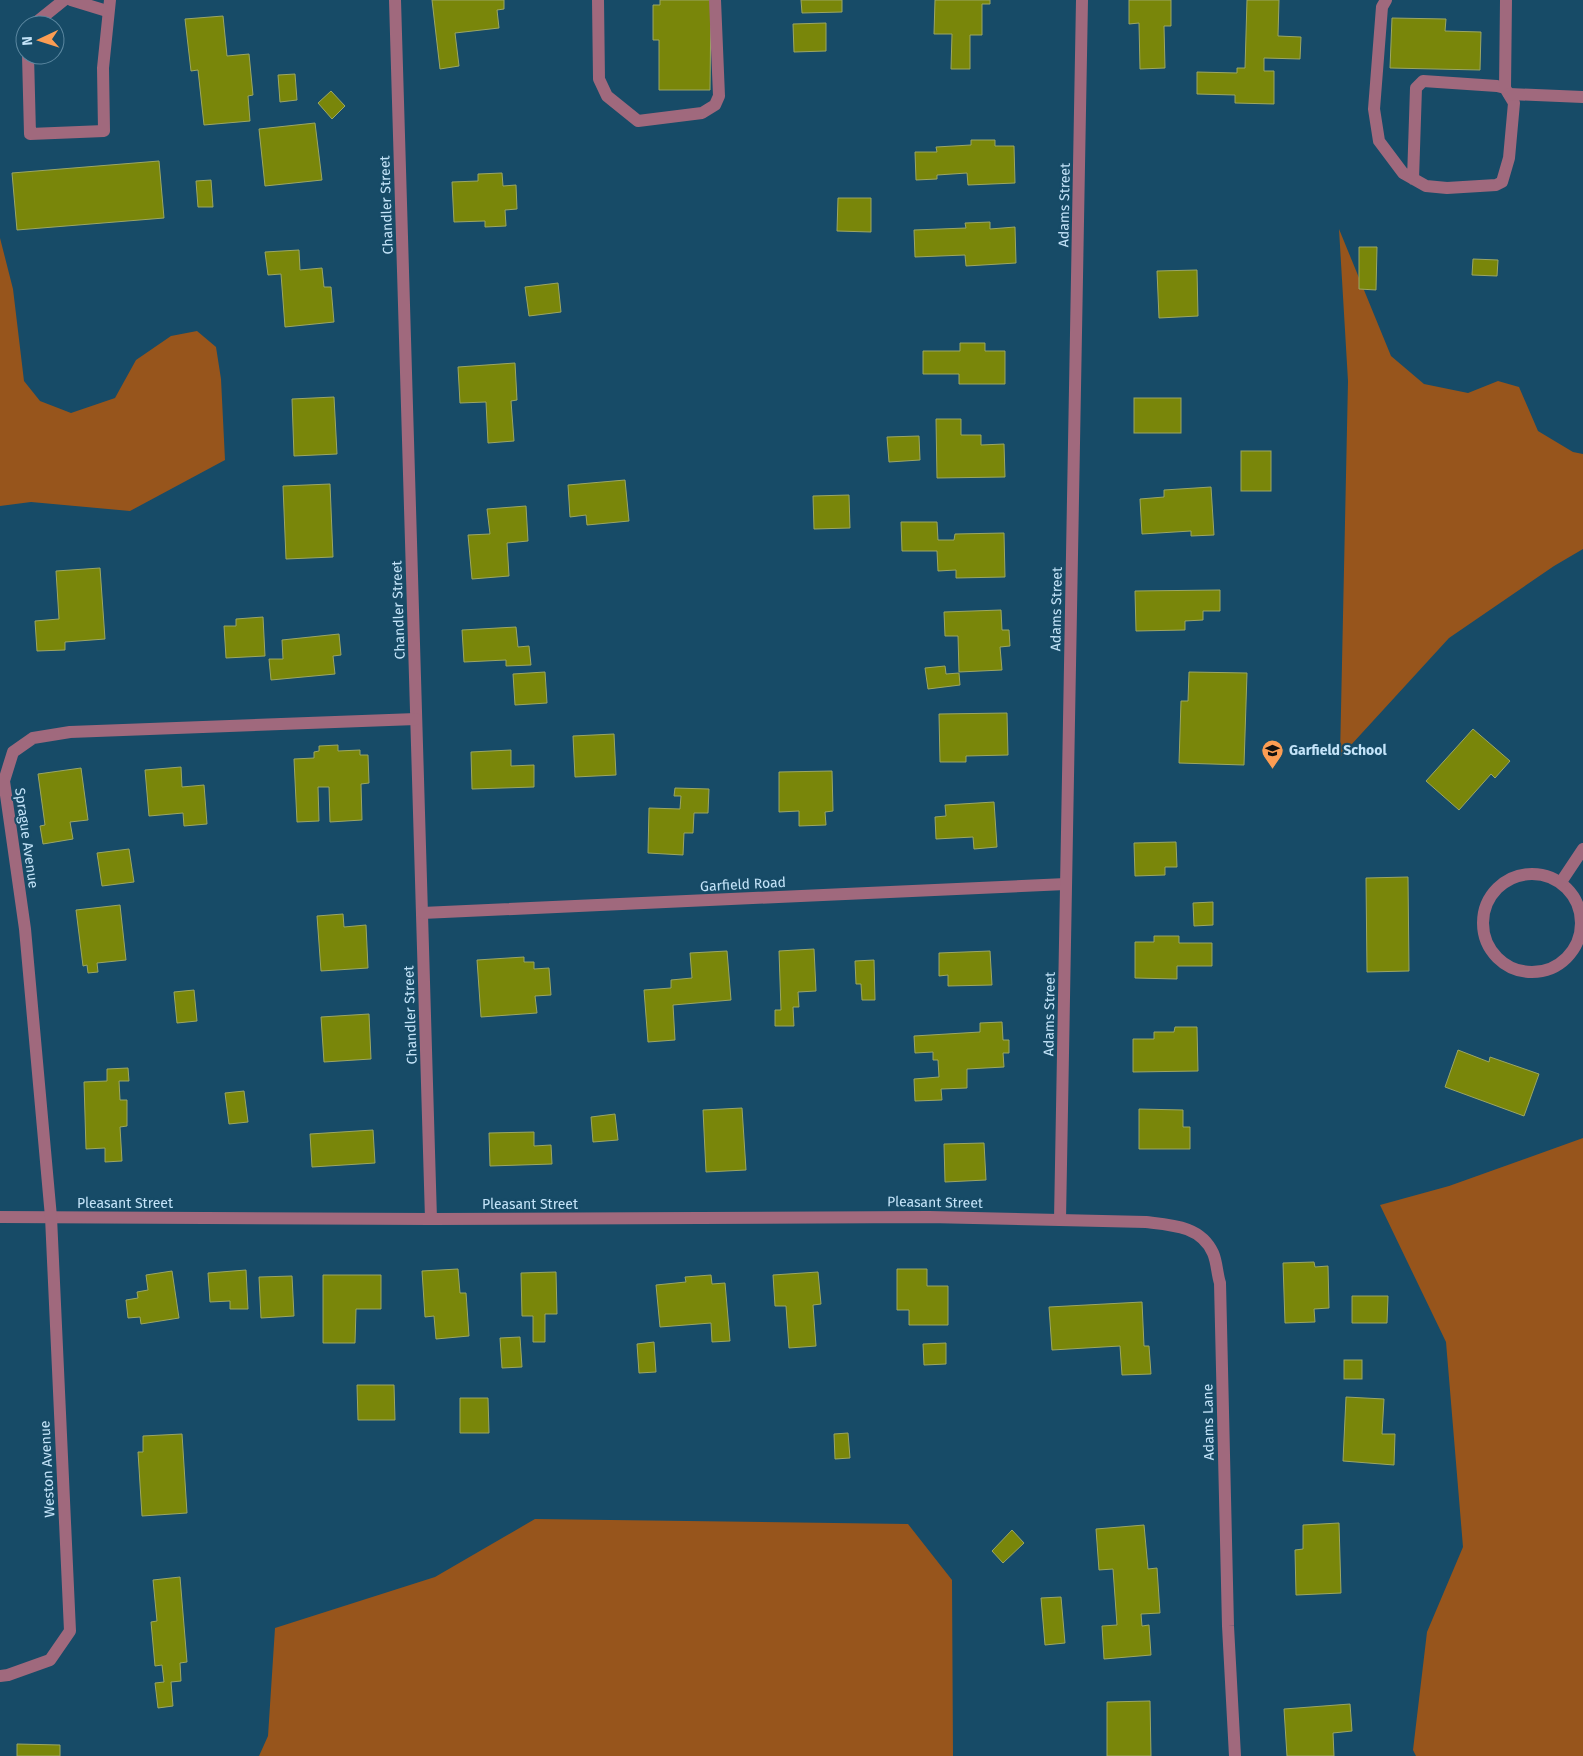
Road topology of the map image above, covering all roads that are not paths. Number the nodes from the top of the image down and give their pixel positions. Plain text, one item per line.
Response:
1 (64, 0) edge
2 (70, 0) edge
3 (396, 0) edge
4 (598, 0) edge
5 (716, 0) edge
6 (1082, 0) edge
7 (1386, 0) edge
8 (1506, 0) edge
9 (109, 5) edge
10 (45, 15) edge
11 (28, 65) edge
12 (1507, 91) junction
13 (1583, 97) edge
14 (1413, 179) junction
15 (416, 720) junction
16 (1583, 849) edge
17 (1561, 882) junction
18 (1066, 884) junction
19 (422, 913) junction
20 (0, 1217) edge
21 (51, 1217) junction
22 (431, 1219) junction
23 (1060, 1220) junction
24 (0, 1676) edge
25 (1235, 1756) edge

1 - 10 street
2 - 9 street
3 - 15 street, Chandler Street
4 - 5 street
6 - 18 street, Adams Street
7 - 14 street
8 - 12 street
9 - 11 street
12 - 13 street
12 - 14 street
12 - 14 street
15 - 19 street, Chandler Street
15 - 21 street, Sprague Avenue
16 - 17 street
17 - 17 street
18 - 19 street, Garfield Road
18 - 23 street, Adams Street
19 - 22 street, Chandler Street
20 - 21 street, Pleasant Street
21 - 22 street, Pleasant Street
21 - 24 street, Weston Avenue
22 - 23 street, Pleasant Street
23 - 25 street, Adams Lane

